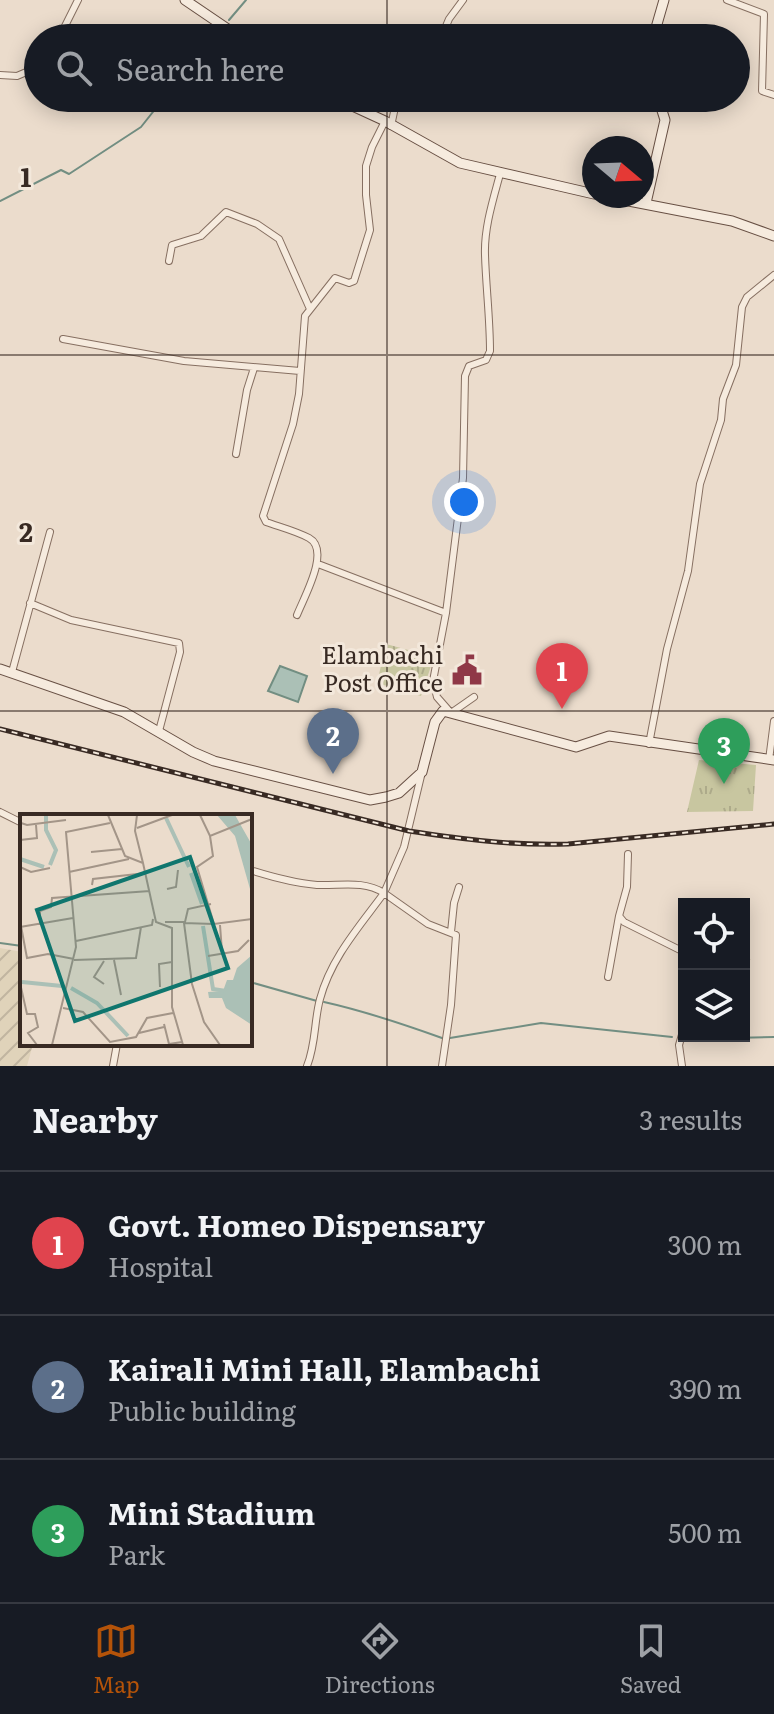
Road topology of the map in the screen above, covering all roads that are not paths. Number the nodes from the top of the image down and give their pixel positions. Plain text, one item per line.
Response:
1 (78, 0) edge
2 (185, 0) edge
3 (463, 0) edge
4 (664, 0) edge
5 (727, 0) edge
6 (66, 24) edge
7 (220, 24) edge
8 (447, 24) edge
9 (657, 24) edge
10 (24, 73) edge
11 (0, 75) edge
12 (774, 95) edge
13 (365, 112) edge
14 (392, 112) edge
15 (662, 112) edge
16 (388, 123) junction
17 (654, 168) edge
18 (500, 174) junction
19 (582, 191) edge
20 (654, 205) edge
21 (774, 236) edge
22 (169, 261) dead end
23 (774, 275) edge
24 (310, 309) junction
25 (63, 339) dead end
26 (254, 368) junction
27 (300, 371) junction
28 (236, 454) dead end
29 (50, 532) dead end
30 (318, 564) junction
31 (30, 603) junction
32 (446, 613) junction
33 (297, 615) dead end
34 (0, 669) edge
35 (12, 672) junction
36 (474, 697) dead end
37 (451, 713) junction
38 (774, 721) edge
39 (159, 731) junction
40 (649, 744) junction
41 (771, 760) edge
42 (422, 772) junction
43 (0, 812) edge
44 (20, 822) edge
45 (628, 854) dead end
46 (252, 871) edge
47 (459, 887) dead end
48 (384, 893) junction
49 (619, 916) junction
50 (451, 932) junction
51 (678, 949) edge
52 (608, 977) dead end
53 (680, 1042) edge
54 (307, 1066) edge
55 (442, 1066) edge
56 (682, 1066) edge

1 - 6 street
2 - 7 main road
3 - 8 street
4 - 9 main road
5 - 12 street
10 - 11 street
13 - 16 main road
14 - 16 street
15 - 17 main road
16 - 18 main road
16 - 24 street
18 - 19 main road
18 - 32 street
20 - 21 main road
22 - 24 street
23 - 40 street
24 - 27 street
25 - 26 street
26 - 27 street
26 - 28 street
27 - 30 street
29 - 31 street
30 - 32 street
30 - 33 street
31 - 35 street
31 - 39 street
32 - 37 street
34 - 35 main road
35 - 39 main road
36 - 37 street
37 - 40 main road
37 - 42 main road
38 - 41 street
39 - 42 main road
40 - 41 main road
42 - 48 street
43 - 44 street
45 - 49 street
46 - 48 street
47 - 50 street
48 - 50 street
48 - 54 street
49 - 51 street
49 - 52 street
50 - 55 street
53 - 56 street

